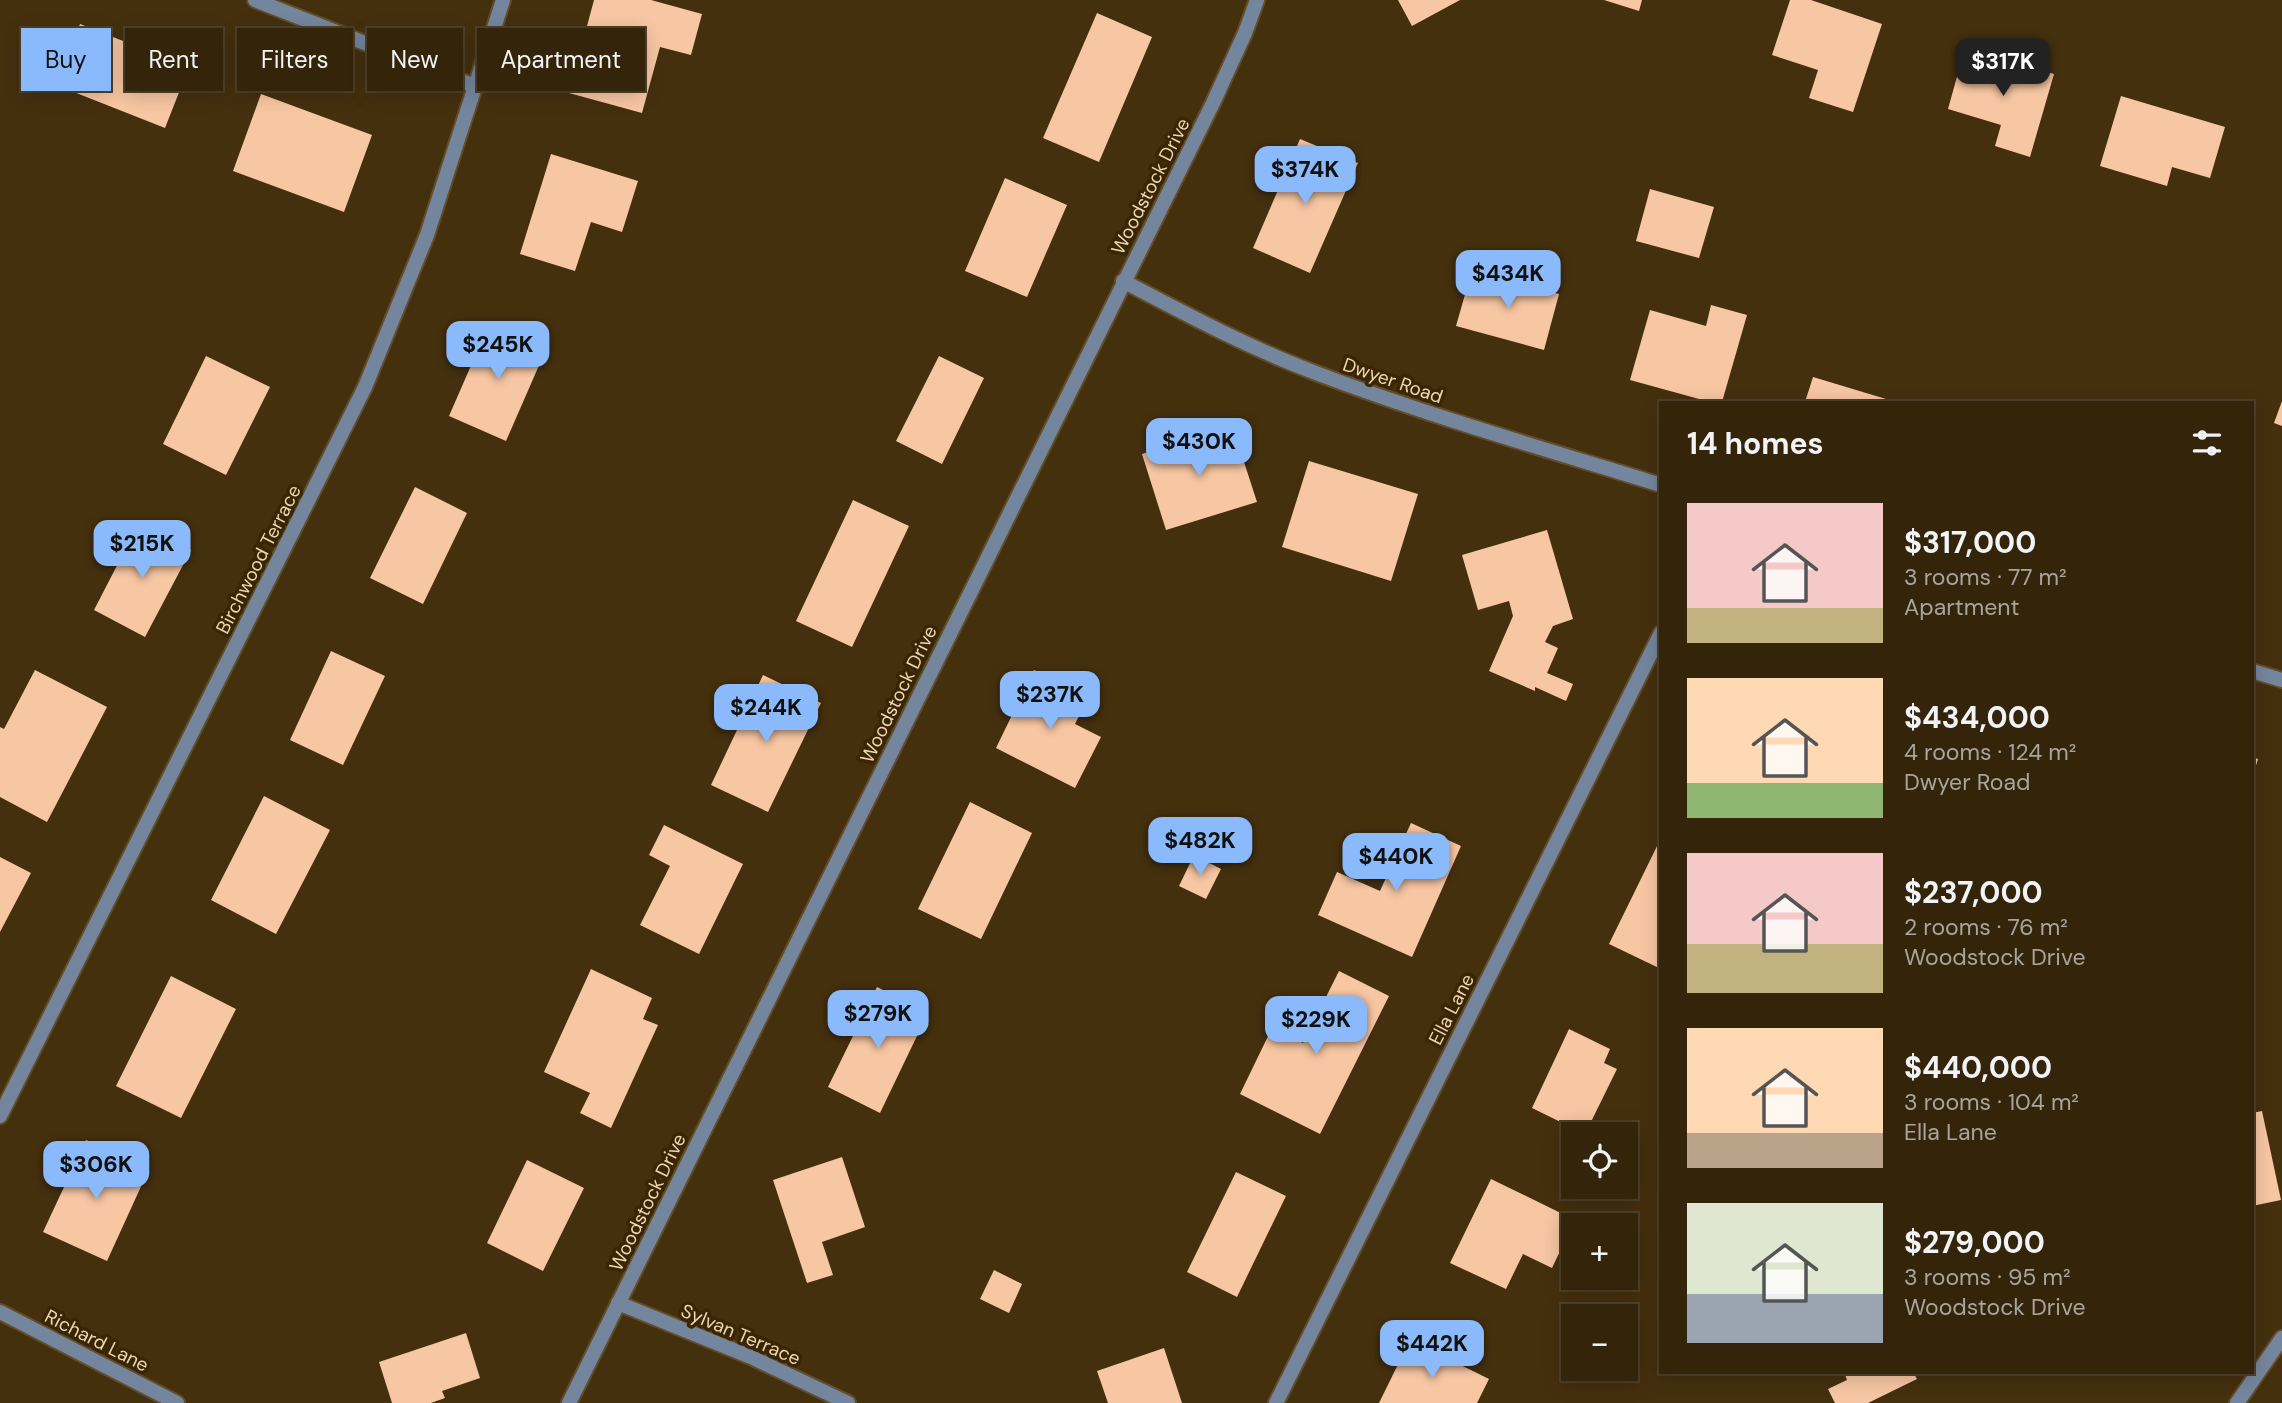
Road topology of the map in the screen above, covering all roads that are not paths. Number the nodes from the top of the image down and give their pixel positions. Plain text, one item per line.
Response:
1 (255, 0) edge
2 (503, 0) edge
3 (1257, 0) edge
4 (495, 28) edge
5 (477, 87) joint
6 (1123, 281) junction
7 (1659, 484) edge
8 (1659, 637) edge
9 (2254, 672) edge
10 (2282, 680) edge
11 (0, 1116) edge
12 (618, 1303) junction
13 (0, 1312) edge
14 (2282, 1338) edge
15 (2254, 1369) edge
16 (2249, 1375) edge
17 (177, 1403) edge
18 (569, 1403) edge
19 (848, 1403) edge
20 (1276, 1403) edge
21 (2237, 1403) edge

1 - 5 street
2 - 4 street, Birchwood Terrace
3 - 6 street, Woodstock Drive
5 - 11 street, Birchwood Terrace
6 - 7 street, Dwyer Road
6 - 12 street, Woodstock Drive
8 - 20 street, Ella Lane
9 - 10 street
12 - 18 street, Woodstock Drive
12 - 19 street, Sylvan Terrace
13 - 17 street, Richard Lane
14 - 15 street
16 - 21 street

